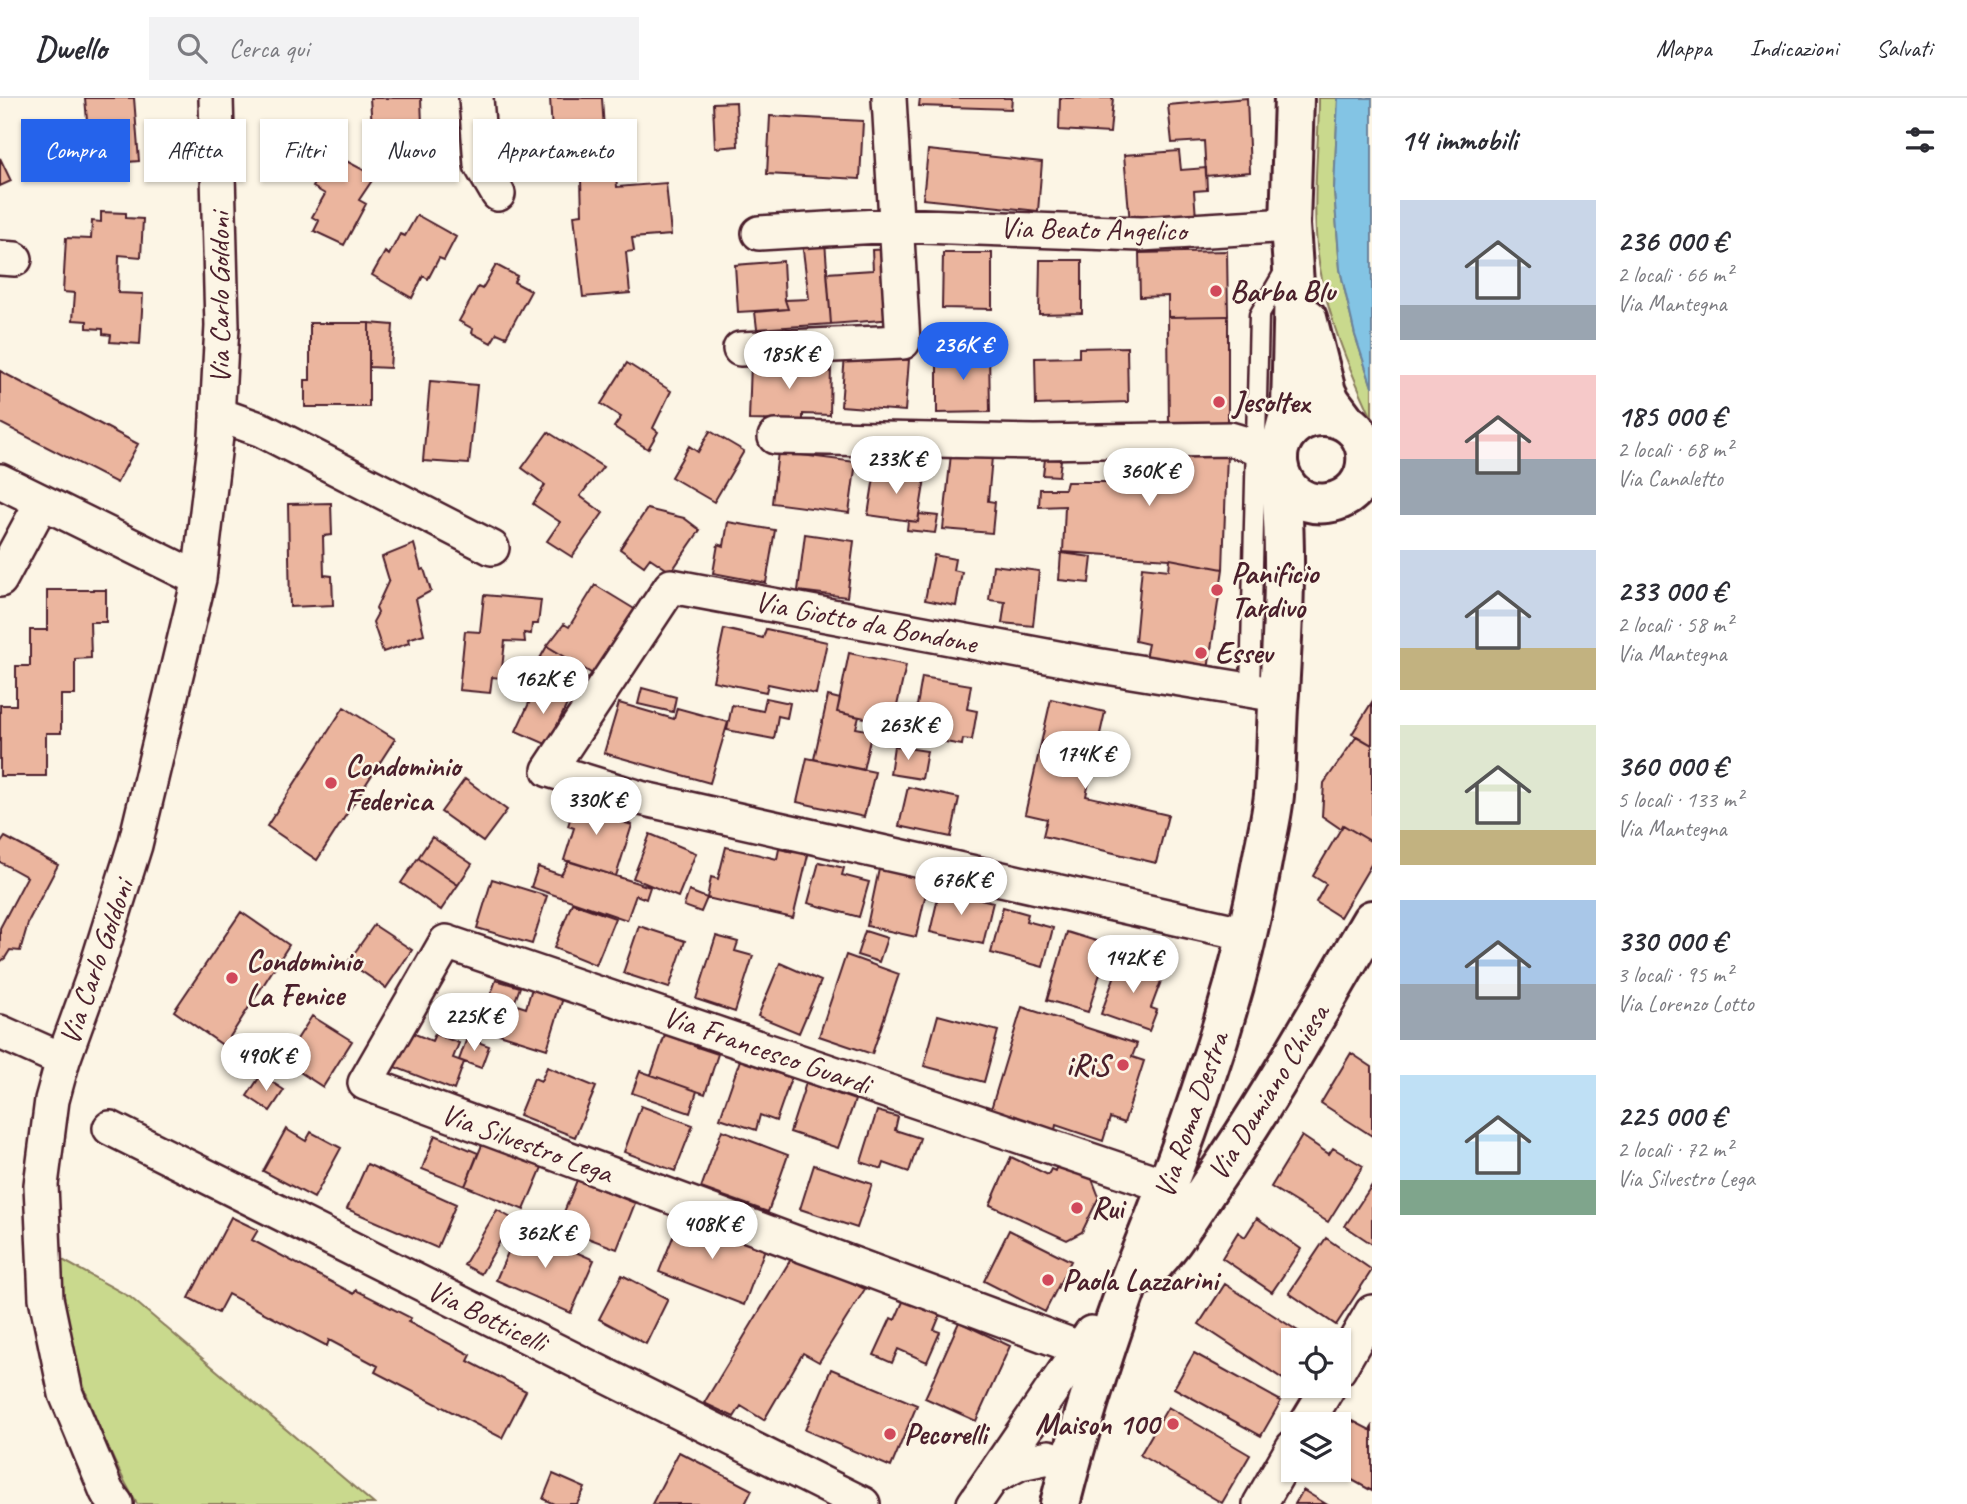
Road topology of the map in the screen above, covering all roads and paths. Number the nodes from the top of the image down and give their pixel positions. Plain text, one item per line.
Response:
1 (216, 98) edge
2 (476, 98) edge
3 (889, 98) edge
4 (1294, 98) edge
5 (498, 194) dead end
6 (895, 225) junction
7 (759, 233) dead end
8 (1291, 242) junction
9 (740, 349) dead end
10 (217, 414) junction
11 (1346, 422) junction
12 (775, 437) dead end
13 (1274, 450) junction
14 (1369, 467) edge
15 (0, 481) edge
16 (42, 502) junction
17 (1346, 502) edge
18 (492, 548) dead end
19 (199, 579) junction
20 (0, 580) edge
21 (1283, 589) junction
22 (1264, 693) junction
23 (1372, 919) edge
24 (1247, 934) junction
25 (404, 1015) joint
26 (0, 1032) edge
27 (63, 1060) junction
28 (110, 1128) dead end
29 (1167, 1186) junction
30 (1127, 1289) junction
31 (1372, 1312) edge
32 (1079, 1348) junction
33 (1351, 1348) edge
34 (1082, 1425) junction
35 (1020, 1434) junction
36 (1070, 1467) junction
37 (1281, 1468) edge
38 (993, 1477) junction
39 (116, 1504) edge
40 (863, 1504) edge
41 (974, 1504) edge
42 (1060, 1504) edge
43 (1260, 1504) edge

1 - 10 street, Via Carlo Goldoni
2 - 5 street
3 - 6 street
4 - 8 street, Via Roma Destra
6 - 7 street, Via Beato Angelico
6 - 8 street, Via Beato Angelico
6 - 9 street
8 - 11 street, Via Roma Destra
8 - 13 street, Via Roma Destra
10 - 18 street, Via Carlo Goldoni
10 - 19 street, Via Carlo Goldoni
11 - 13 street
11 - 14 street
12 - 13 street
13 - 17 street
13 - 21 street, Via Roma Destra
13 - 22 lane
14 - 17 street
15 - 16 street
16 - 19 street
16 - 20 street
17 - 21 street, Via Roma Destra
19 - 27 street, Via Carlo Goldoni
21 - 22 street, Via Roma Destra
22 - 24 street, Via Roma Destra
22 - 24 street, Via Giotto da Bondone
23 - 30 street, Via Damiano Chiesa
24 - 29 street, Via Roma Destra
25 - 29 street, Via Francesco Guardi
25 - 32 street, Via Silvestro Lega
26 - 27 street
27 - 39 street, Via Carlo Goldoni
28 - 40 street, Via Botticelli
29 - 30 street, Via Roma Destra
30 - 32 street
30 - 34 street, Via Roma Destra
31 - 33 street
32 - 35 street
34 - 35 street
34 - 36 street, Via Roma Destra
35 - 38 street
36 - 38 street
36 - 42 street, Via Roma Destra
37 - 43 street
38 - 41 street

